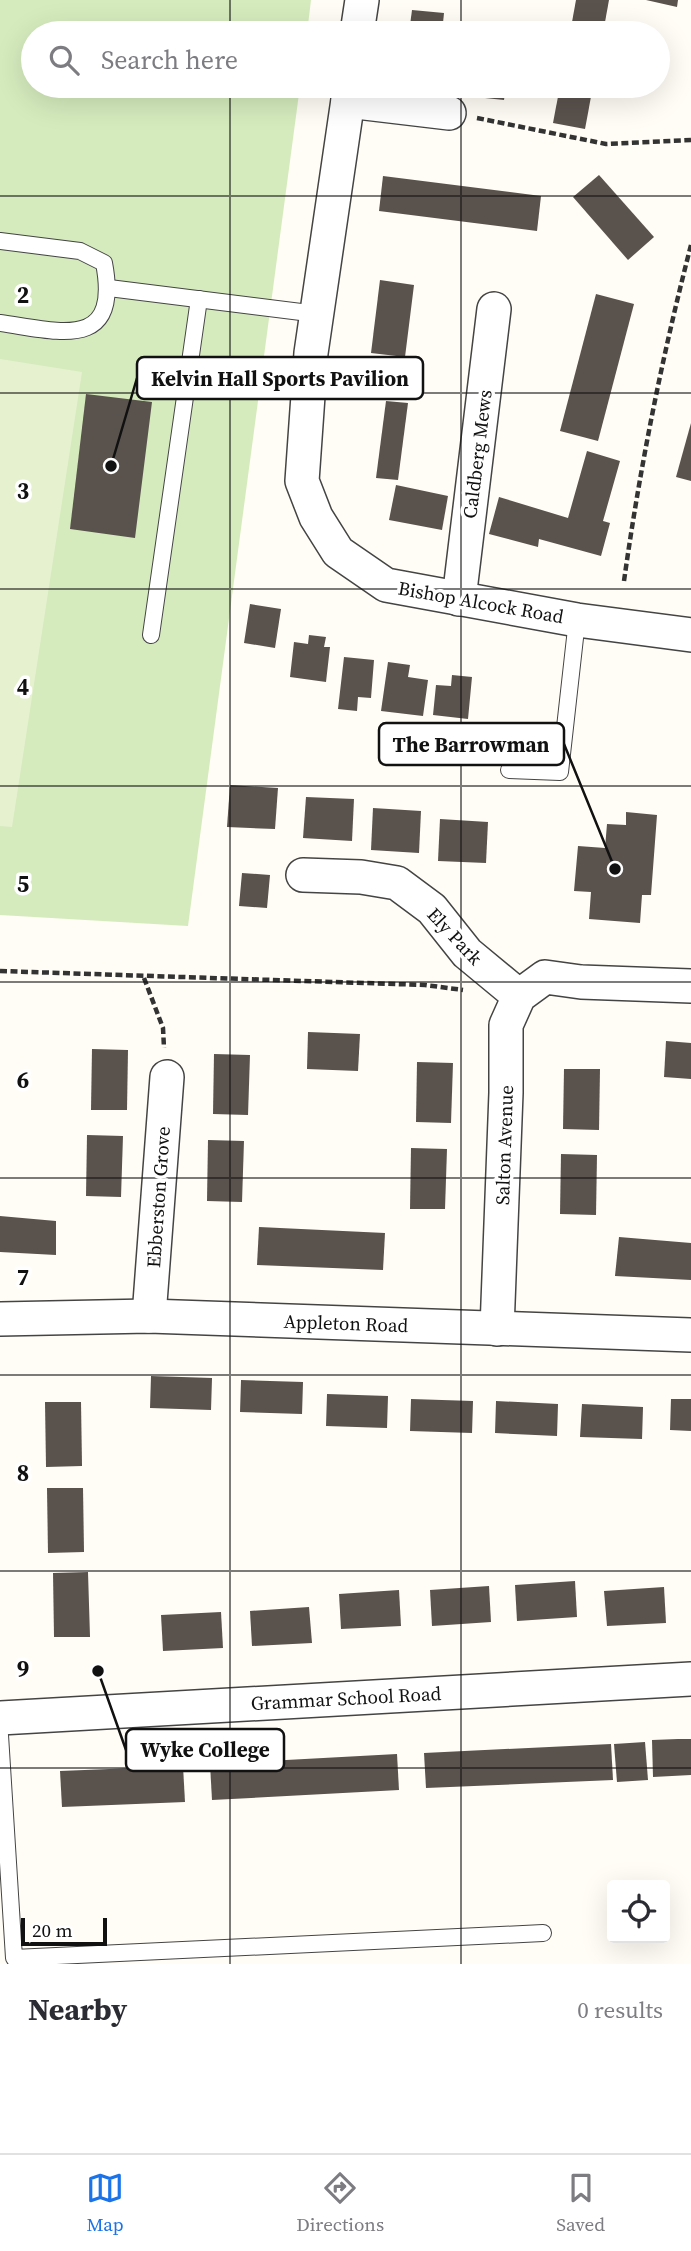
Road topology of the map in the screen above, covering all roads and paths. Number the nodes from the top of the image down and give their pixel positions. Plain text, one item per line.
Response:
1 (362, 0) edge
2 (359, 21) edge
3 (348, 98) edge
4 (374, 98) edge
5 (449, 113) joint
6 (691, 140) edge
7 (0, 241) edge
8 (691, 246) edge
9 (109, 288) junction
10 (199, 299) junction
11 (494, 309) dead end
12 (317, 313) junction
13 (0, 323) edge
14 (624, 582) dead end
15 (459, 599) junction
16 (577, 620) junction
17 (151, 635) dead end
18 (691, 635) edge
19 (509, 770) dead end
20 (303, 875) dead end
21 (0, 971) edge
22 (144, 978) junction
23 (691, 986) edge
24 (532, 987) junction
25 (465, 990) dead end
26 (167, 1077) joint
27 (149, 1316) junction
28 (0, 1319) edge
29 (497, 1329) junction
30 (691, 1335) edge
31 (691, 1679) edge
32 (0, 1718) edge
33 (0, 1735) edge
34 (543, 1933) dead end

1 - 2 street
3 - 12 street, Bishop Alcock Road
4 - 5 street
5 - 6 path
7 - 9 lane
8 - 14 path
9 - 10 lane
9 - 13 lane
10 - 12 lane
10 - 17 lane
11 - 15 street, Caldberg Mews
12 - 15 street, Bishop Alcock Road
15 - 16 street, Bishop Alcock Road
16 - 18 street, Bishop Alcock Road
16 - 19 lane
20 - 24 street, Ely Park
21 - 22 path
22 - 25 path
22 - 26 path
23 - 24 street
24 - 29 street, Salton Avenue
26 - 27 street, Ebberston Grove
27 - 28 street, Appleton Road
27 - 29 street, Appleton Road
29 - 30 street, Appleton Road
31 - 32 street, Grammar School Road
33 - 34 lane

